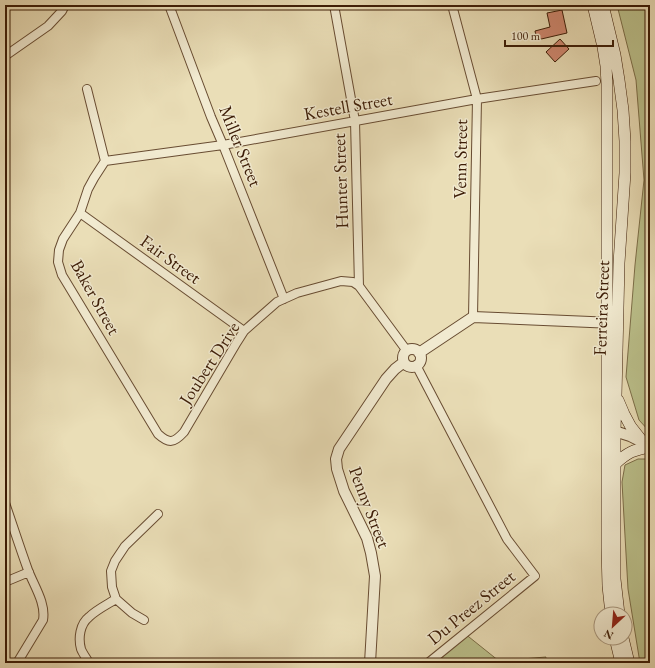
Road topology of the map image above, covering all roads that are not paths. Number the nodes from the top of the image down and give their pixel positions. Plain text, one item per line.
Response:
1 (64, 5) edge
2 (169, 5) edge
3 (334, 5) edge
4 (452, 5) edge
5 (593, 5) edge
6 (603, 5) edge
7 (5, 56) edge
8 (596, 81) dead end
9 (87, 89) dead end
10 (477, 99) junction
11 (355, 121) junction
12 (223, 145) junction
13 (105, 161) junction
14 (80, 213) junction
15 (360, 286) junction
16 (284, 299) junction
17 (474, 317) junction
18 (612, 323) junction
19 (244, 331) junction
20 (407, 350) junction
21 (419, 353) junction
22 (404, 362) junction
23 (416, 365) junction
24 (616, 396) junction
25 (610, 430) junction
26 (170, 442) joint
27 (647, 445) edge
28 (615, 464) junction
29 (5, 503) edge
30 (158, 514) dead end
31 (29, 572) junction
32 (5, 582) edge
33 (116, 599) junction
34 (610, 606) edge
35 (618, 606) edge
36 (144, 620) dead end
37 (617, 646) edge
38 (625, 646) edge
39 (17, 663) edge
40 (89, 663) edge
41 (370, 663) edge
42 (428, 663) edge
43 (621, 663) edge
44 (630, 663) edge

1 - 7 street
2 - 12 street, Miller Street
3 - 11 street, Hunter Street
4 - 10 street, Venn Street
5 - 18 main road, Ferreira Street
6 - 18 main road, Ferreira Street
8 - 10 street, Kestell Street
9 - 13 street
10 - 11 street, Kestell Street
10 - 17 street, Venn Street
11 - 12 street, Kestell Street
11 - 15 street, Hunter Street
12 - 13 street, Kestell Street
12 - 16 street, Miller Street
13 - 14 street, Baker Street
14 - 19 street, Fair Street
14 - 26 street, Baker Street
15 - 16 street, Joubert Drive
15 - 20 street
16 - 19 street, Joubert Drive
17 - 18 street
17 - 21 street
18 - 24 main road, Ferreira Street
18 - 25 main road, Ferreira Street
19 - 26 street, Joubert Drive
20 - 21 street
20 - 22 street
21 - 23 street
22 - 23 street
22 - 41 street, Penny Street
23 - 42 street, Du Preez Street
24 - 25 main road, Ferreira Street
24 - 27 main road
25 - 27 street
25 - 28 main road, Ferreira Street
25 - 34 main road, Ferreira Street
27 - 28 main road
28 - 35 main road, Ferreira Street
29 - 31 street
30 - 33 street
31 - 32 street
31 - 39 street
33 - 36 street
33 - 40 street
37 - 43 main road
38 - 44 main road

